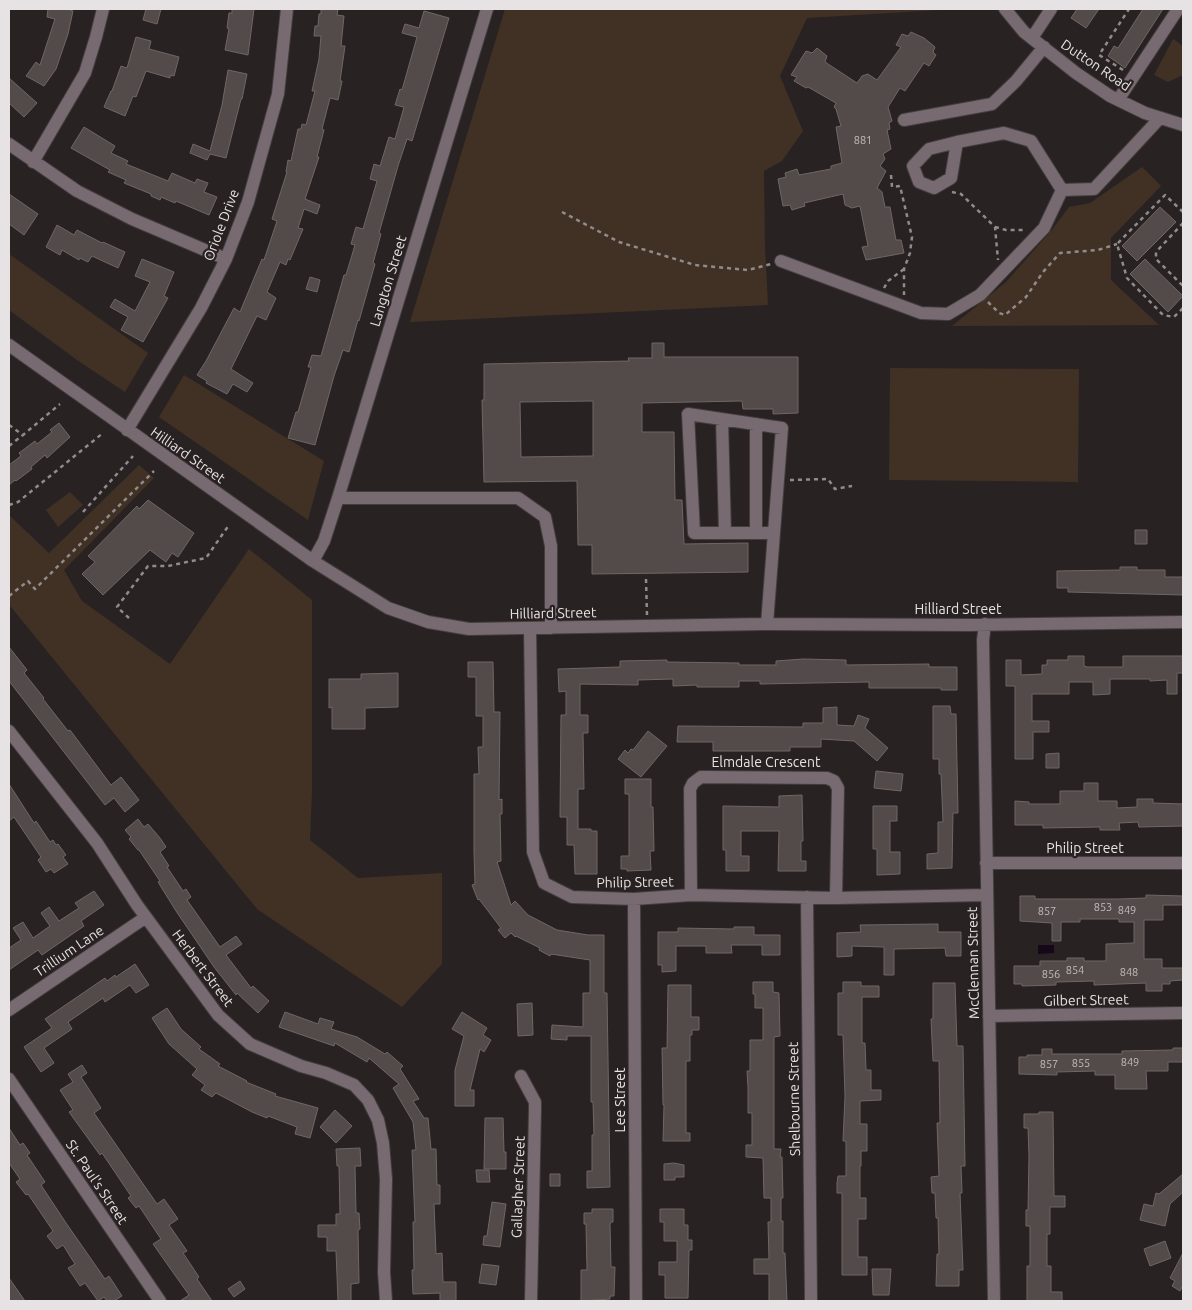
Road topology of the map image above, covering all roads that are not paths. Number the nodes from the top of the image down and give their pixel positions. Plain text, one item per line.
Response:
1 (103, 9) edge
2 (287, 9) edge
3 (487, 9) edge
4 (1005, 9) edge
5 (1052, 9) edge
6 (1178, 9) edge
7 (1032, 38) junction
8 (1044, 47) junction
9 (1118, 100) junction
10 (1160, 118) junction
11 (904, 120) dead end
12 (1183, 125) edge
13 (957, 142) junction
14 (9, 144) edge
15 (32, 162) junction
16 (1062, 190) junction
17 (226, 259) junction
18 (781, 261) road end
19 (9, 345) edge
20 (722, 419) junction
21 (756, 424) junction
22 (127, 430) junction
23 (338, 498) junction
24 (725, 533) junction
25 (756, 533) junction
26 (774, 533) junction
27 (313, 561) junction
28 (1183, 622) edge
29 (767, 624) junction
30 (985, 624) junction
31 (530, 628) junction
32 (551, 628) junction
33 (9, 731) edge
34 (986, 863) junction
35 (1183, 863) edge
36 (691, 895) junction
37 (986, 895) junction
38 (807, 897) junction
39 (836, 898) junction
40 (634, 899) junction
41 (146, 917) junction
42 (9, 1010) edge
43 (1183, 1013) edge
44 (989, 1016) junction
45 (521, 1076) dead end
46 (9, 1079) edge
47 (160, 1301) edge
48 (386, 1301) edge
49 (530, 1301) edge
50 (636, 1301) edge
51 (811, 1301) edge
52 (994, 1301) edge

1 - 15 street
2 - 17 street, Oriole Drive
3 - 23 street, Langton Street
4 - 7 street, Dutton Road
5 - 7 street
6 - 9 street
7 - 8 street, Dutton Road
8 - 9 street, Dutton Road
8 - 11 street
9 - 10 street, Dutton Road
10 - 12 street, Dutton Road
10 - 16 street
13 - 13 street
13 - 16 street
14 - 15 street
15 - 17 street
16 - 18 street
17 - 22 street, Oriole Drive
19 - 22 street, Hilliard Street
20 - 21 street
20 - 24 street
20 - 24 street
21 - 25 street
21 - 26 street
22 - 27 street, Hilliard Street
23 - 27 street, Langton Street
23 - 32 street
24 - 25 street
25 - 26 street
26 - 29 street
27 - 31 street, Hilliard Street
28 - 30 street, Hilliard Street
29 - 30 street, Hilliard Street
29 - 32 street, Hilliard Street
30 - 34 street, McClennan Street
31 - 32 street, Hilliard Street
31 - 40 street, Philip Street
33 - 41 street, Herbert Street
34 - 35 street, Philip Street
34 - 37 street, McClennan Street
36 - 38 street, Philip Street
36 - 39 street, Elmdale Crescent
36 - 40 street, Philip Street
37 - 39 street, Philip Street
37 - 44 street, McClennan Street
38 - 39 street, Philip Street
38 - 51 street, Shelbourne Street
40 - 50 street, Lee Street
41 - 42 street, Trillium Lane
41 - 48 street, Herbert Street
43 - 44 street, Gilbert Street
44 - 52 street, McClennan Street
45 - 49 street, Gallagher Street
46 - 47 street, St. Paul's Street

